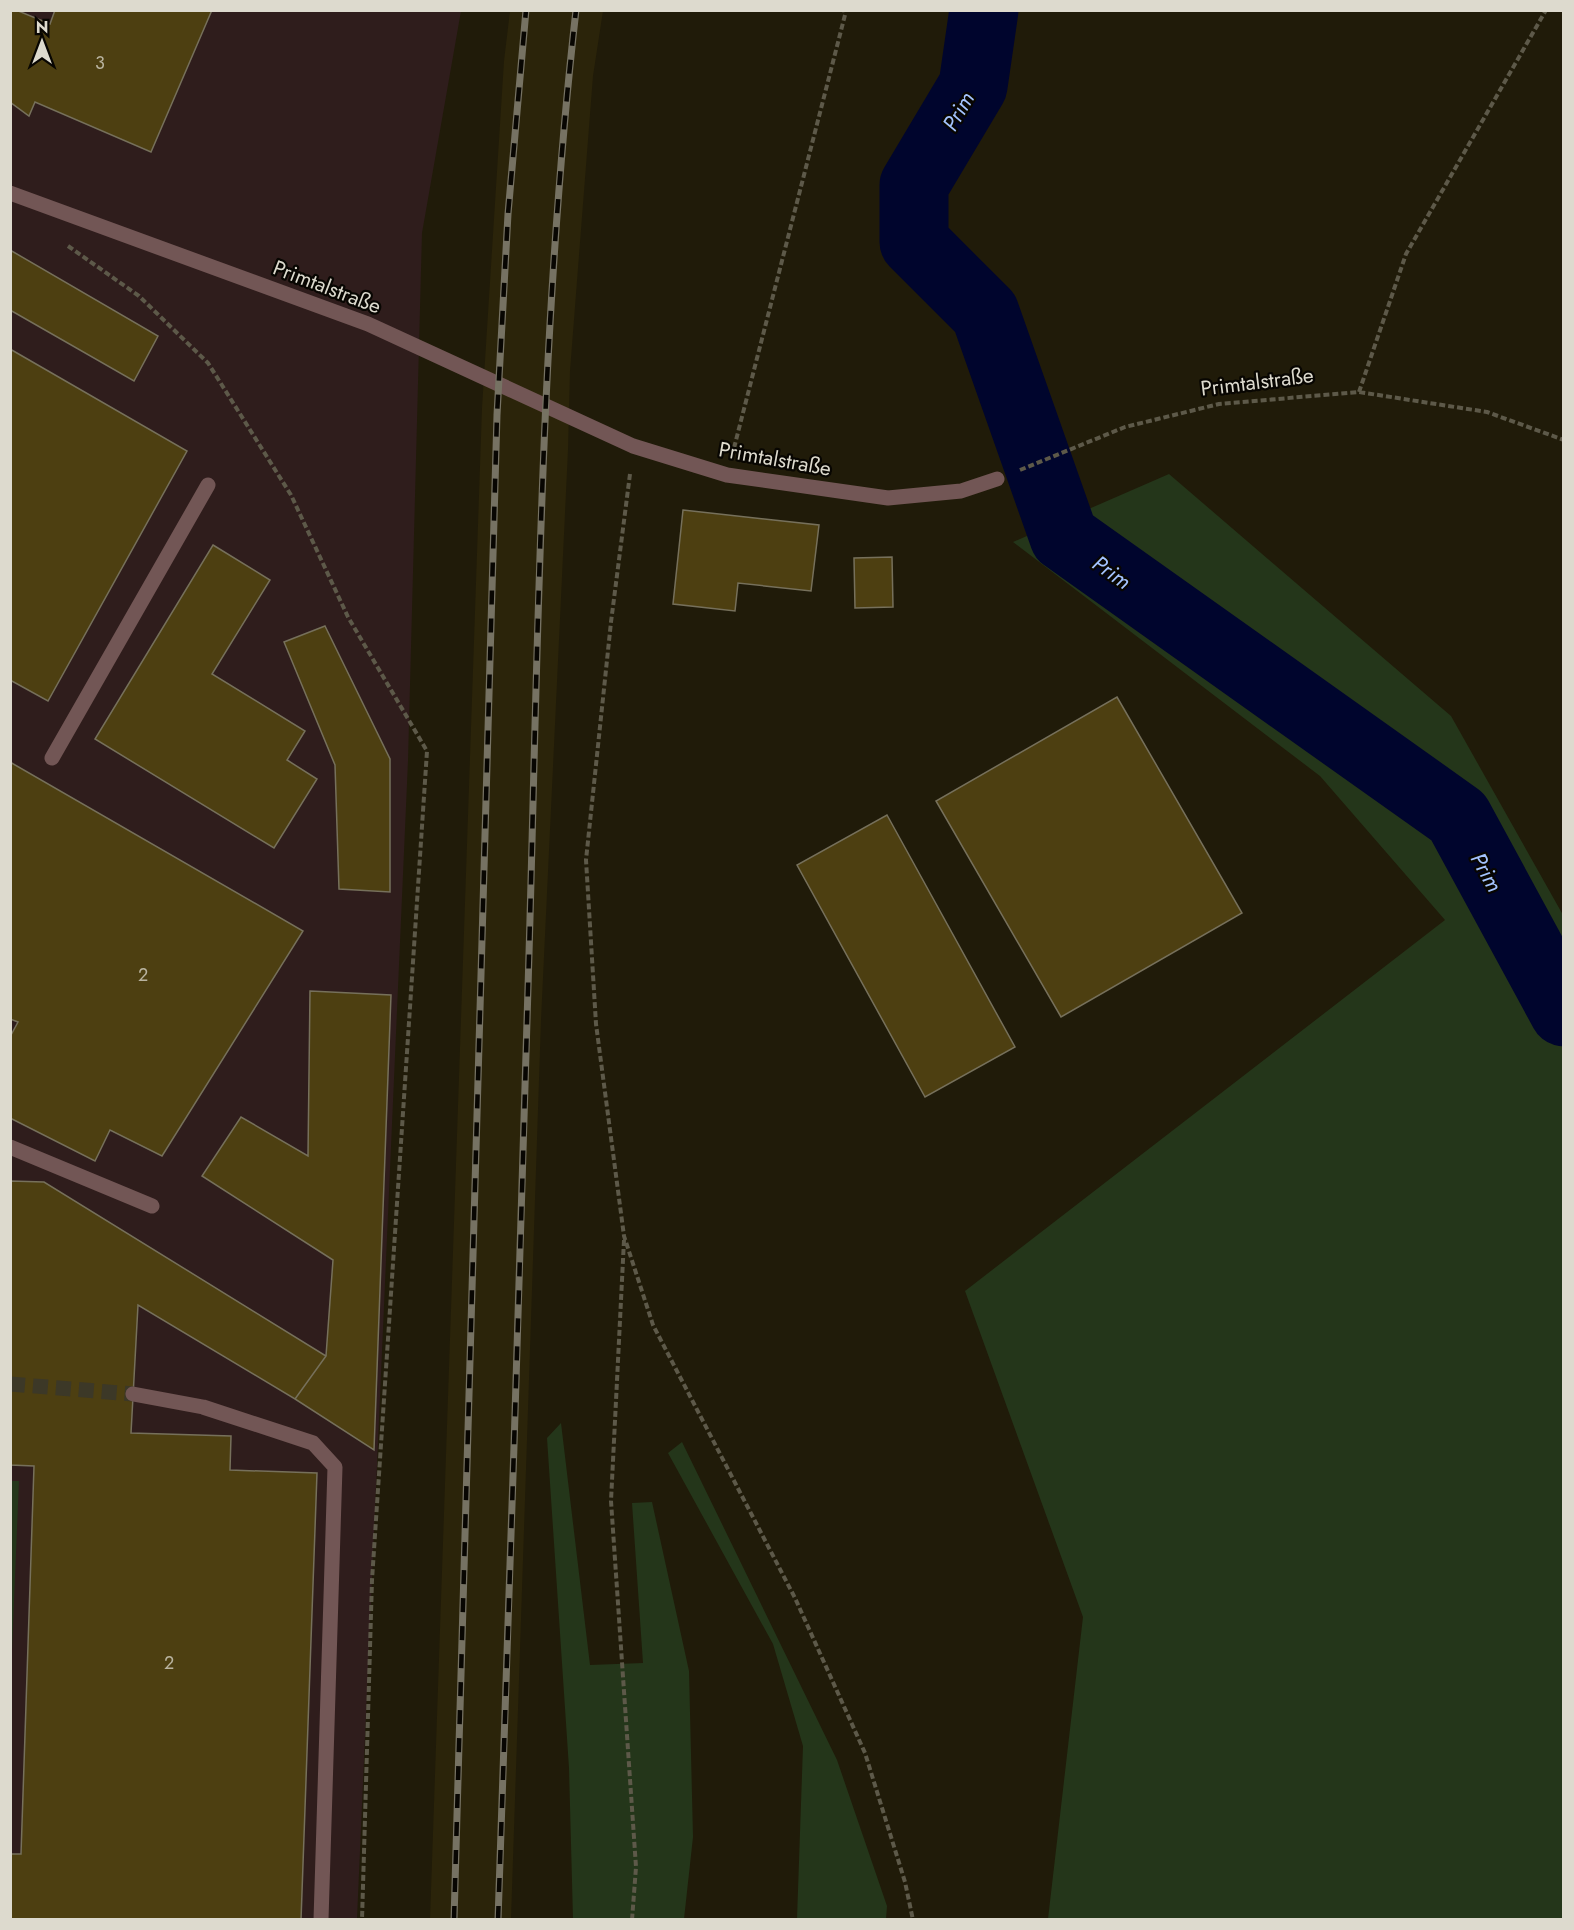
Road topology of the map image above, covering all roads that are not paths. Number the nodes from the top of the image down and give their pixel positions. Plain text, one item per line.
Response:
1 (10, 193) edge
2 (997, 479) road end
3 (208, 484) dead end
4 (52, 758) dead end
5 (10, 1147) edge
6 (152, 1206) dead end
7 (133, 1394) tunnel mouth
8 (321, 1920) edge

1 - 2 street, Primtalstraße
3 - 4 street
5 - 6 street
7 - 8 street

